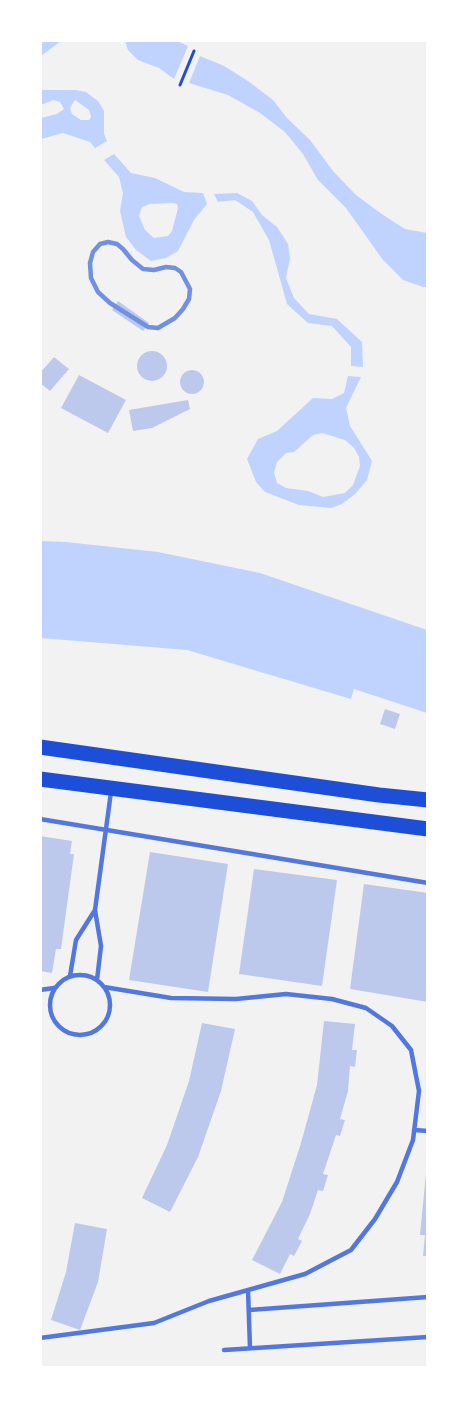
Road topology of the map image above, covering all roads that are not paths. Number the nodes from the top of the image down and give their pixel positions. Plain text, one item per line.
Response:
1 (40, 747) edge
2 (40, 779) edge
3 (112, 789) junction
4 (428, 800) edge
5 (40, 819) edge
6 (428, 829) edge
7 (106, 830) junction
8 (428, 883) edge
9 (95, 910) junction
10 (70, 976) junction
11 (97, 980) junction
12 (104, 987) junction
13 (54, 988) junction
14 (40, 990) edge
15 (414, 1130) junction
16 (428, 1131) edge
17 (248, 1290) junction
18 (428, 1297) edge
19 (249, 1310) junction
20 (428, 1337) edge
21 (40, 1338) edge
22 (250, 1348) junction
23 (224, 1350) dead end

1 - 4 main road
2 - 3 main road
3 - 6 main road
3 - 7 lane
5 - 7 lane
7 - 8 lane
7 - 9 lane
9 - 10 lane
9 - 11 lane
10 - 11 lane
10 - 13 lane
11 - 12 lane
12 - 13 lane
12 - 15 lane
13 - 14 lane
15 - 16 lane
15 - 17 lane
17 - 19 lane
17 - 21 lane
18 - 19 lane
19 - 22 lane
20 - 22 lane
22 - 23 lane

